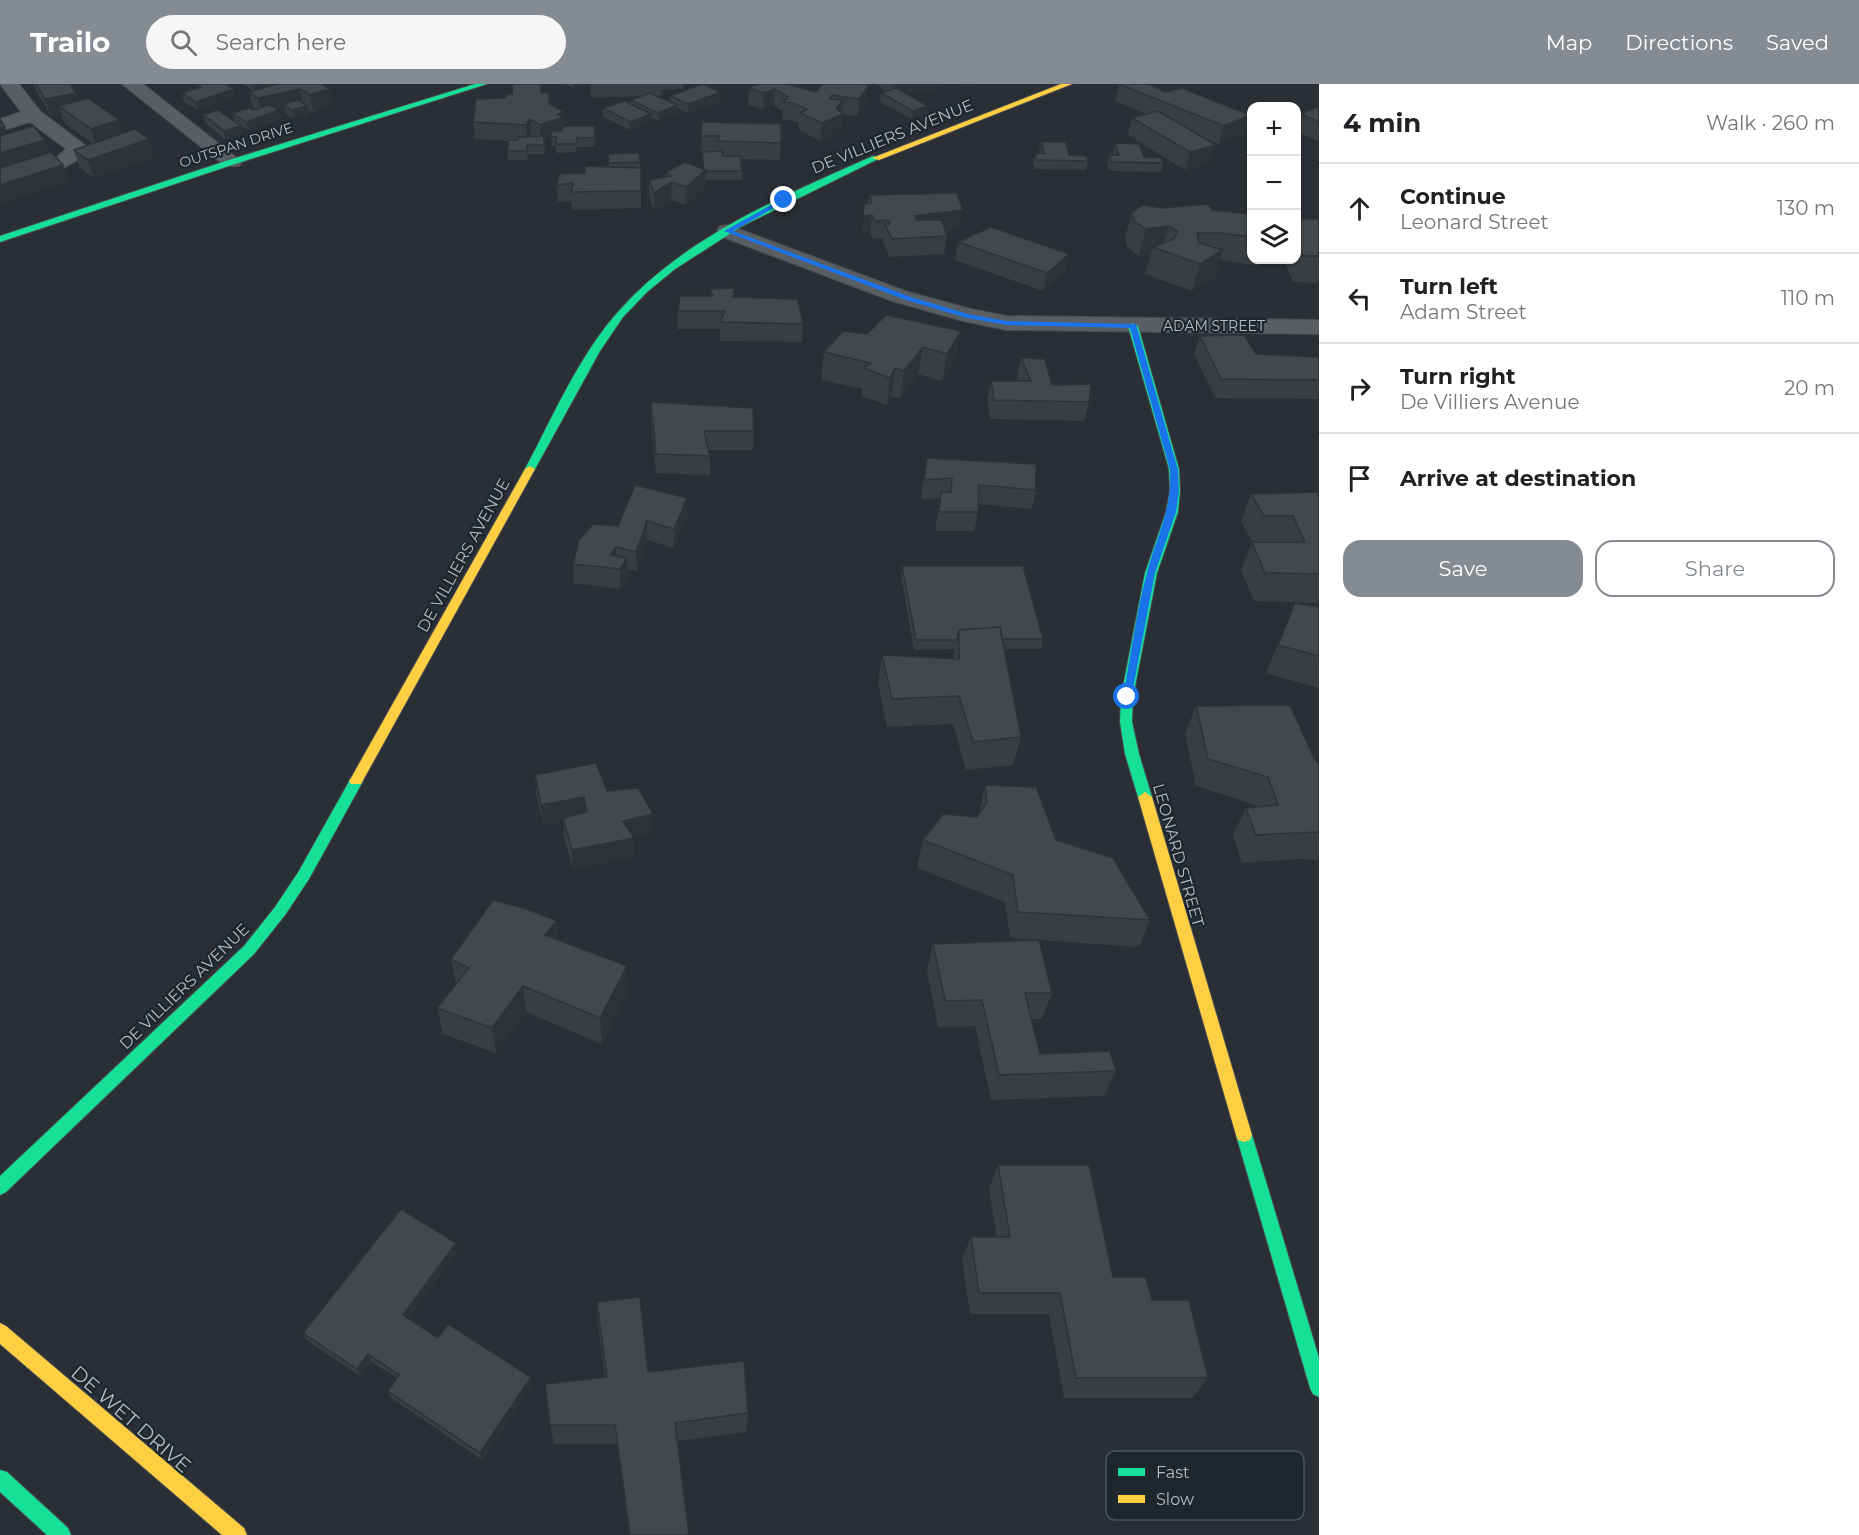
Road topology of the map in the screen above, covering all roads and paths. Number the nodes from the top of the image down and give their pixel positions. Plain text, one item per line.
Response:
1 (38, 84) edge
2 (167, 84) edge
3 (483, 84) edge
4 (1068, 84) edge
5 (11, 87) edge
6 (136, 88) edge
7 (33, 115) junction
8 (0, 125) edge
9 (232, 162) junction
10 (0, 182) edge
11 (728, 231) junction
12 (0, 239) edge
13 (1133, 326) junction
14 (1319, 327) edge
15 (0, 1187) edge
16 (1307, 1309) edge
17 (0, 1332) edge
18 (1319, 1388) edge
19 (0, 1479) edge
20 (62, 1535) edge
21 (237, 1535) edge

1 - 5 street
2 - 6 street
3 - 9 street, OUTSPAN DRIVE
4 - 11 street, DE VILLIERS AVENUE
5 - 7 street
6 - 9 street
7 - 8 street
7 - 10 street
9 - 12 street, OUTSPAN DRIVE
11 - 13 street, ADAM STREET
11 - 15 street, DE VILLIERS AVENUE
13 - 14 street, ADAM STREET
13 - 16 street, LEONARD STREET
16 - 18 street, LEONARD STREET
17 - 21 street, DE WET DRIVE
19 - 20 street

